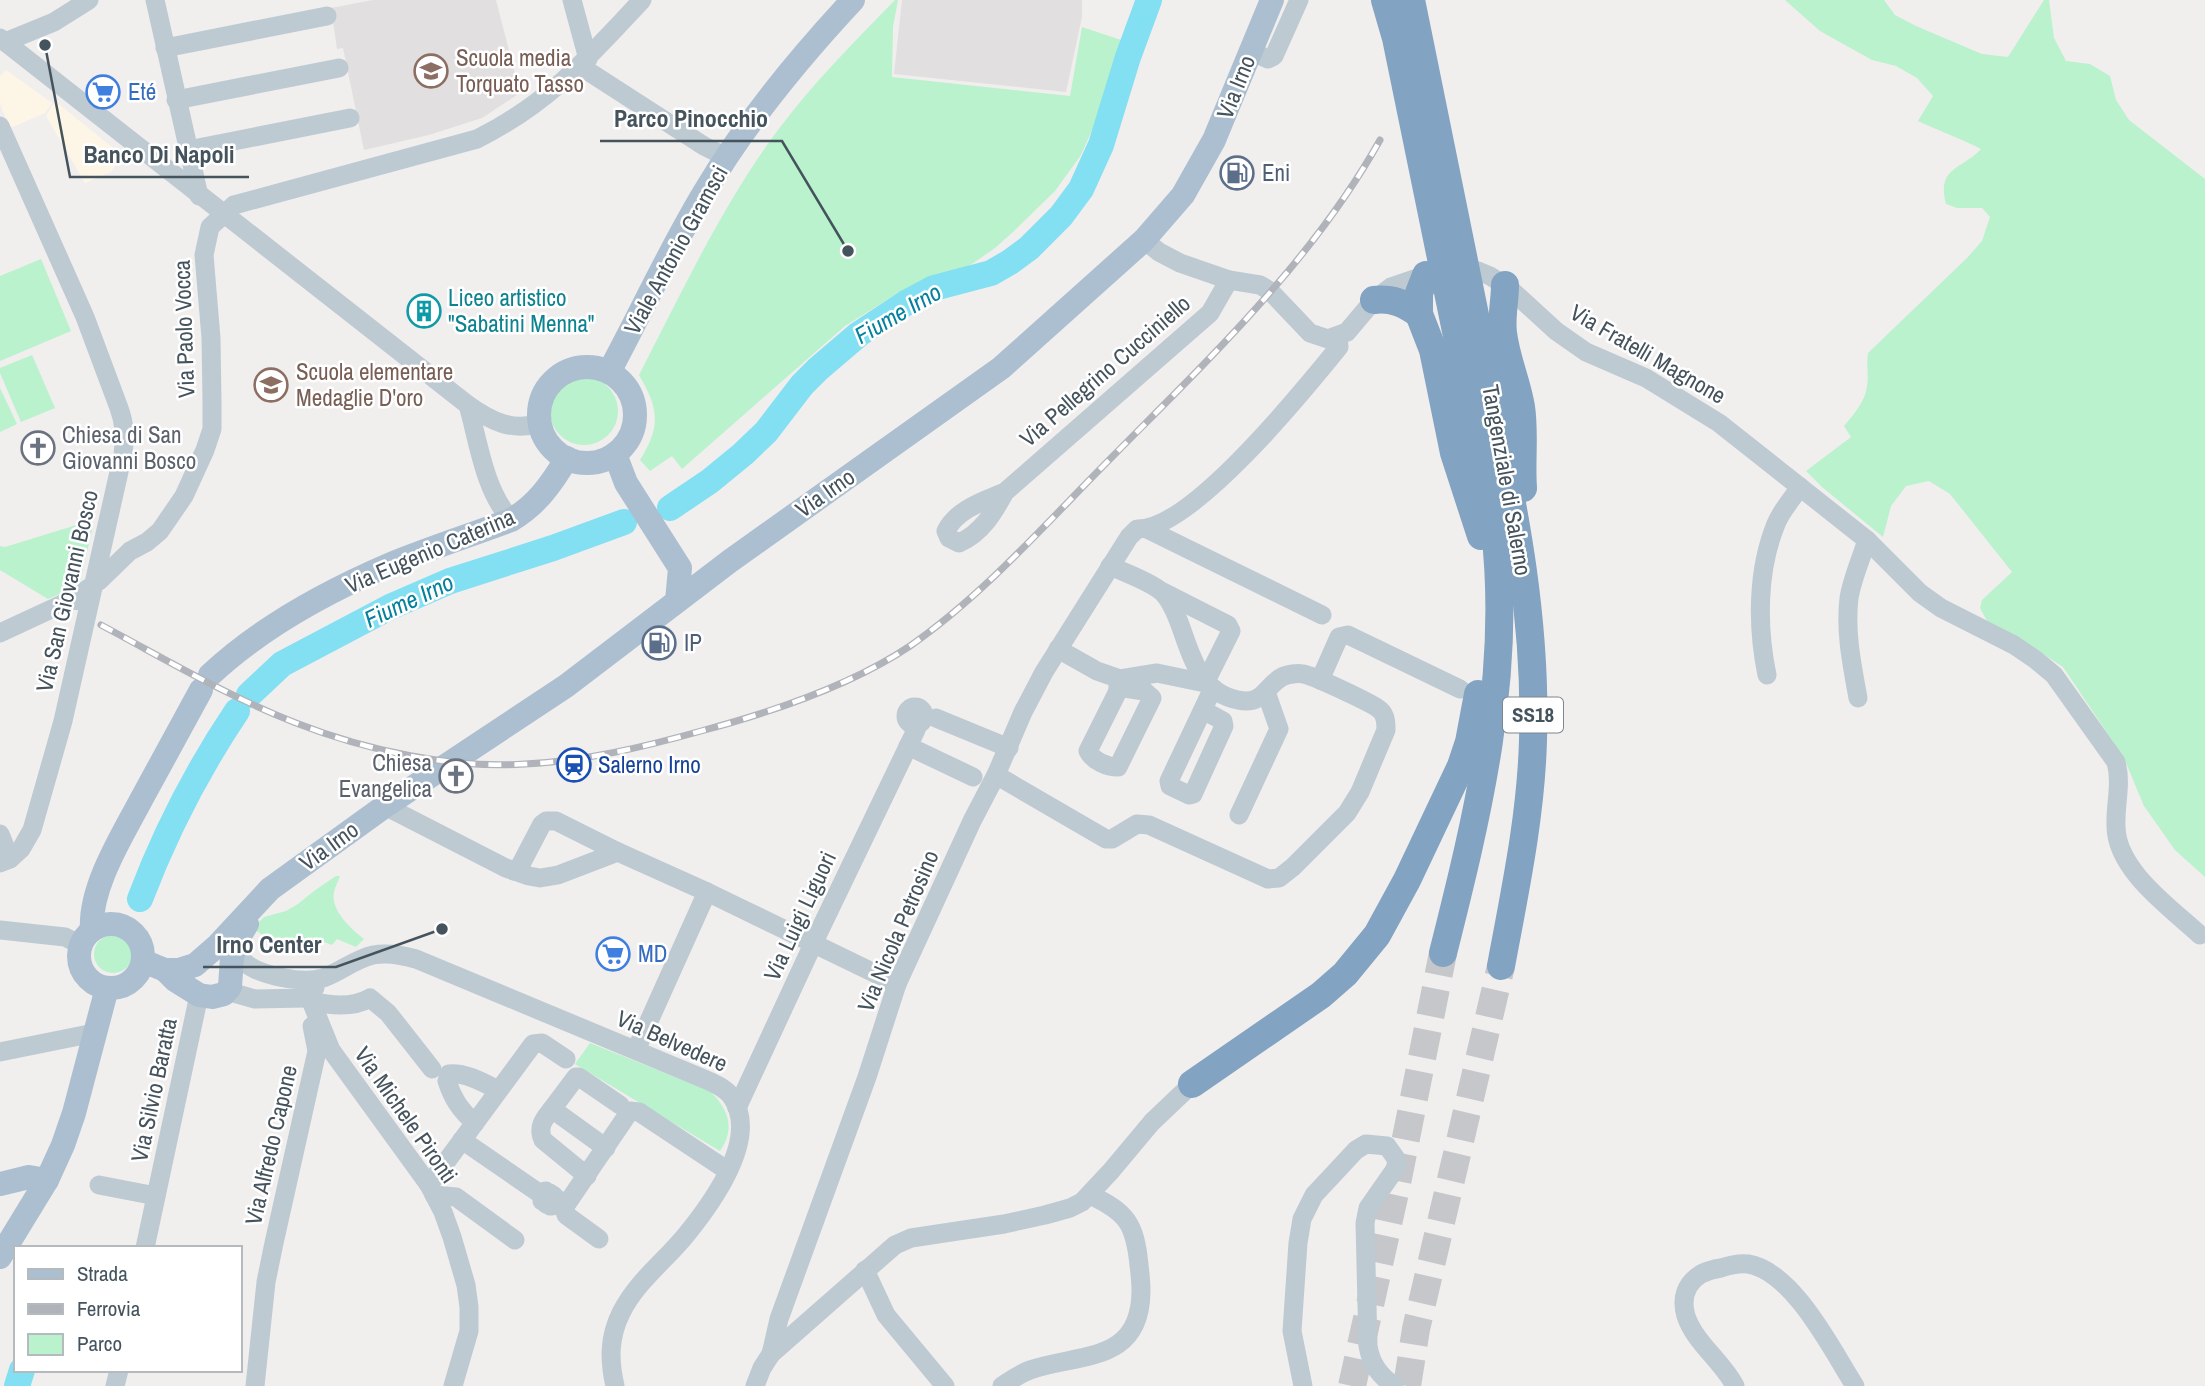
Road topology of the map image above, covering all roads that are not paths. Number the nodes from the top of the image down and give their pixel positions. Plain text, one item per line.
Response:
1 (89, 0) edge
2 (155, 0) edge
3 (572, 0) edge
4 (642, 0) edge
5 (853, 0) edge
6 (1272, 0) edge
7 (1299, 0) edge
8 (1385, 0) edge
9 (1411, 0) edge
10 (327, 16) dead end
11 (2, 45) edge
12 (165, 48) junction
13 (1250, 51) junction
14 (584, 62) junction
15 (339, 68) dead end
16 (176, 100) junction
17 (350, 118) dead end
18 (0, 126) edge
19 (188, 150) junction
20 (726, 157) junction
21 (199, 196) junction
22 (223, 214) junction
23 (1144, 240) junction
24 (1426, 275) junction
25 (1229, 280) junction
26 (1504, 285) junction
27 (1374, 300) junction
28 (1527, 304) junction
29 (1419, 314) junction
30 (1502, 321) junction
31 (1338, 337) junction
32 (609, 372) junction
33 (468, 405) junction
34 (540, 423) junction
35 (615, 454) junction
36 (567, 458) junction
37 (1494, 466) junction
38 (1800, 487) junction
39 (1005, 492) dead end
40 (511, 520) junction
41 (1147, 529) junction
42 (1867, 540) junction
43 (103, 541) junction
44 (1110, 566) junction
45 (110, 568) junction
46 (680, 568) junction
47 (720, 568) junction
48 (92, 585) junction
49 (1163, 592) junction
50 (677, 601) junction
51 (79, 605) junction
52 (1499, 608) junction
53 (0, 633) edge
54 (1339, 637) junction
55 (1531, 640) junction
56 (1058, 649) junction
57 (1767, 675) dead end
58 (1320, 680) junction
59 (1209, 685) junction
60 (1460, 689) dead end
61 (1266, 692) junction
62 (1858, 698) dead end
63 (1203, 710) dead end
64 (920, 734) junction
65 (1009, 748) junction
66 (996, 775) junction
67 (973, 778) dead end
68 (385, 806) junction
69 (1239, 815) dead end
70 (0, 834) edge
71 (618, 852) junction
72 (5, 861) edge
73 (514, 871) junction
74 (270, 889) junction
75 (707, 892) junction
76 (0, 930) edge
77 (2200, 935) dead end
78 (86, 939) junction
79 (236, 942) junction
80 (814, 942) junction
81 (1444, 953) tunnel mouth
82 (1501, 966) tunnel mouth
83 (173, 978) junction
84 (897, 984) junction
85 (107, 988) junction
86 (311, 990) junction
87 (227, 991) junction
88 (94, 1033) junction
89 (636, 1050) junction
90 (0, 1052) edge
91 (566, 1059) dead end
92 (432, 1069) dead end
93 (1192, 1084) joint
94 (498, 1090) junction
95 (620, 1105) dead end
96 (737, 1108) junction
97 (550, 1112) junction
98 (475, 1123) junction
99 (462, 1140) junction
100 (606, 1148) junction
101 (728, 1171) junction
102 (587, 1176) junction
103 (47, 1180) junction
104 (0, 1184) edge
105 (100, 1185) dead end
106 (431, 1190) junction
107 (156, 1195) junction
108 (1090, 1195) junction
109 (566, 1205) junction
110 (599, 1239) dead end
111 (515, 1240) dead end
112 (145, 1246) edge
113 (0, 1257) edge
114 (866, 1270) junction
115 (771, 1354) junction
116 (255, 1386) edge
117 (453, 1386) edge
118 (615, 1386) edge
119 (755, 1386) edge
120 (945, 1386) edge
121 (1002, 1386) edge
122 (1303, 1386) edge
123 (1394, 1386) edge
124 (1735, 1386) edge
125 (1855, 1386) edge

1 - 11 street
2 - 12 street
3 - 14 street
4 - 14 street
5 - 20 main road, Viale Antonio Gramsci
6 - 13 main road, Via Irno
7 - 13 street
8 - 37 highway, Tangenziale di Salerno / SS18
9 - 37 highway, Tangenziale di Salerno / SS18
10 - 12 street
11 - 21 street
12 - 16 street
13 - 23 main road, Via Irno
14 - 20 street
14 - 22 street
15 - 16 street
16 - 19 street
17 - 19 street
18 - 43 street, Via San Giovanni Bosco
19 - 21 street
20 - 32 main road, Viale Antonio Gramsci
21 - 22 street
22 - 33 street
22 - 45 street, Via Paolo Vocca
23 - 25 street
23 - 47 main road, Via Irno
24 - 26 street, Via Fratelli Magnone
24 - 27 street, Via Fratelli Magnone
24 - 29 highway
25 - 31 street
25 - 39 street, Via Pellegrino Cucciniello
26 - 28 street, Via Fratelli Magnone
26 - 30 highway
27 - 29 highway
27 - 31 street, Via Fratelli Magnone
28 - 30 highway
28 - 38 street, Via Fratelli Magnone
29 - 52 highway
30 - 55 highway
31 - 41 street, Via Fratelli Magnone
32 - 34 main road
32 - 35 main road
33 - 34 street
33 - 40 street
34 - 36 main road
35 - 36 main road
35 - 46 main road
36 - 40 main road, Via Eugenio Caterina
37 - 52 highway, Tangenziale di Salerno / SS18
37 - 55 highway, Tangenziale di Salerno / SS18
38 - 42 street, Via Fratelli Magnone
38 - 57 street
40 - 78 main road, Via Eugenio Caterina
41 - 44 street, Via Nicola Petrosino
41 - 54 street
42 - 62 street
42 - 77 street, Via Fratelli Magnone
43 - 45 street
43 - 48 street, Via San Giovanni Bosco
44 - 49 street
44 - 56 street, Via Nicola Petrosino
45 - 48 street, Via Paolo Vocca
46 - 47 main road
46 - 50 main road
47 - 50 main road, Via Irno
48 - 51 street, Via Paolo Vocca
49 - 59 street
49 - 59 street
50 - 68 main road, Via Irno
51 - 53 street, Via Paolo Vocca
51 - 72 street, Via San Giovanni Bosco
52 - 81 highway, Tangenziale di Salerno / SS18
52 - 93 highway
54 - 58 street
54 - 60 street
55 - 82 highway, Tangenziale di Salerno / SS18
56 - 59 street
56 - 65 street, Via Nicola Petrosino
58 - 61 street
58 - 66 street
59 - 61 street
59 - 63 street
61 - 69 street
64 - 65 street
64 - 67 street
64 - 80 street, Via Luigi Liguori
65 - 66 street, Via Nicola Petrosino
66 - 84 street, Via Nicola Petrosino
68 - 73 street
68 - 74 main road, Via Irno
70 - 72 street
71 - 73 street
71 - 73 street
71 - 75 street
74 - 79 main road, Via Irno
74 - 83 main road, Via Irno
75 - 80 street
75 - 89 street
76 - 78 street
78 - 83 main road
78 - 85 main road
79 - 86 street
79 - 87 main road, Via Irno
80 - 84 street
80 - 96 street, Via Luigi Liguori
83 - 85 main road
83 - 87 main road
83 - 107 street, Via Silvio Baratta
84 - 115 street, Via Nicola Petrosino
85 - 88 main road
86 - 87 street, Via Belvedere
86 - 89 street, Via Belvedere
86 - 92 street
86 - 106 street, Via Michele Pironti
86 - 116 street, Via Alfredo Capone
88 - 90 street
88 - 103 main road
89 - 96 street, Via Belvedere
91 - 94 street
93 - 108 street
94 - 98 street
94 - 98 street
95 - 97 street
96 - 101 street
97 - 100 street
97 - 102 street
98 - 99 street
99 - 106 street
99 - 109 street
100 - 101 street
100 - 102 street
101 - 118 street
102 - 109 street
103 - 104 main road
103 - 113 main road
105 - 107 street, Via Silvio Baratta
106 - 111 street
106 - 117 street, Via Michele Pironti
107 - 112 street, Via Silvio Baratta
108 - 114 street
108 - 121 street
109 - 110 street
114 - 115 street
114 - 120 street
115 - 119 street, Via Nicola Petrosino
122 - 123 street
124 - 125 street

